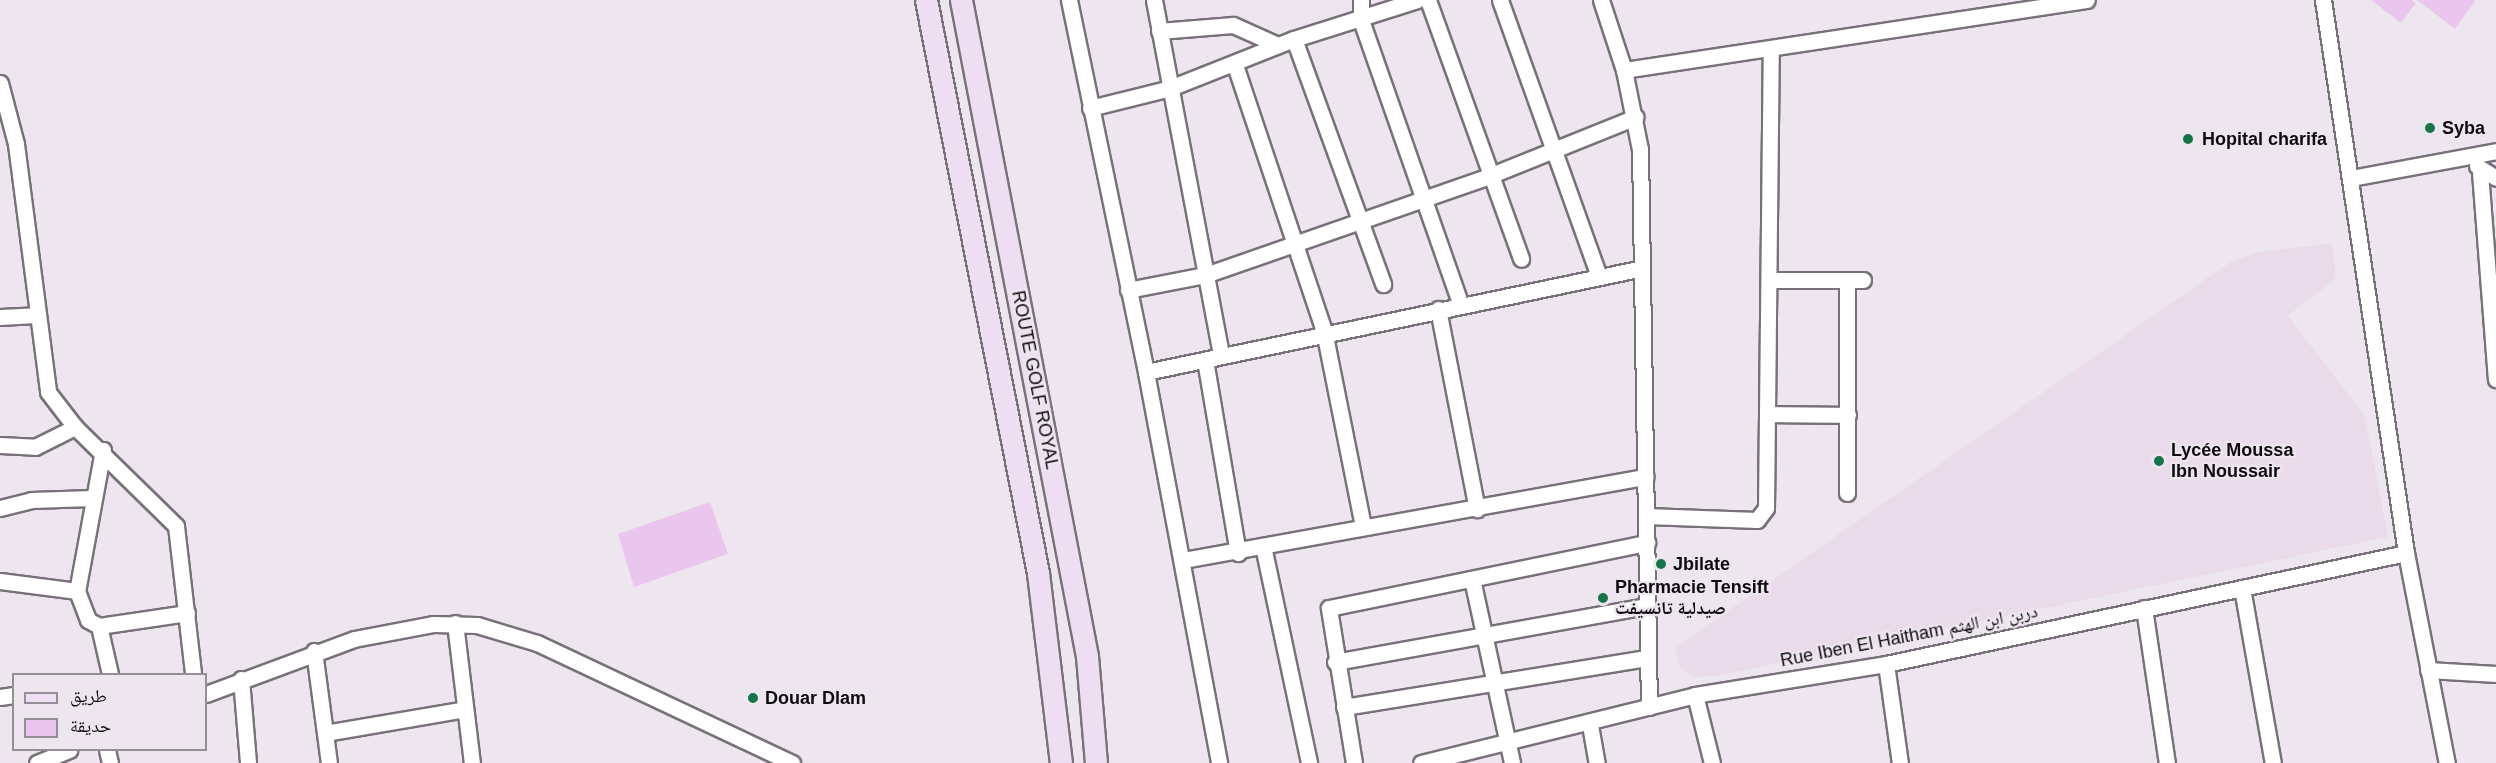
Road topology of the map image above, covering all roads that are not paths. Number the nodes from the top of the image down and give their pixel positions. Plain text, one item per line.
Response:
1 (926, 0) edge
2 (961, 0) edge
3 (1069, 0) edge
4 (1154, 0) edge
5 (1361, 0) edge
6 (1417, 0) edge
7 (1428, 0) edge
8 (1500, 0) edge
9 (1601, 0) edge
10 (2087, 0) edge
11 (2323, 0) edge
12 (1361, 20) junction
13 (1159, 31) junction
14 (1294, 39) junction
15 (1278, 45) junction
16 (1771, 50) junction
17 (1235, 65) junction
18 (1624, 70) junction
19 (0, 83) edge
20 (1170, 88) junction
21 (1090, 108) junction
22 (4, 114) edge
23 (1636, 117) junction
24 (1553, 150) junction
25 (2496, 151) edge
26 (2472, 155) junction
27 (2480, 172) junction
28 (1489, 176) junction
29 (2351, 178) junction
30 (2496, 178) edge
31 (1427, 197) junction
32 (1360, 220) junction
33 (1295, 242) junction
34 (1521, 260) dead end
35 (1638, 269) junction
36 (1205, 275) junction
37 (1599, 277) junction
38 (1770, 280) junction
39 (1847, 280) junction
40 (1863, 280) dead end
41 (1383, 284) dead end
42 (1128, 290) junction
43 (1461, 305) junction
44 (1438, 309) junction
45 (36, 315) junction
46 (0, 317) edge
47 (1324, 331) junction
48 (1221, 356) junction
49 (1204, 360) junction
50 (1146, 372) junction
51 (2496, 379) edge
52 (1768, 414) junction
53 (1848, 415) junction
54 (75, 427) junction
55 (0, 445) edge
56 (103, 450) junction
57 (1646, 477) junction
58 (1848, 494) dead end
59 (92, 498) junction
60 (0, 508) edge
61 (1477, 509) junction
62 (1646, 516) junction
63 (1363, 527) junction
64 (1647, 543) junction
65 (1263, 546) junction
66 (1238, 552) junction
67 (2406, 553) junction
68 (1183, 560) junction
69 (1472, 579) junction
70 (0, 581) edge
71 (2242, 588) junction
72 (77, 591) junction
73 (1647, 606) junction
74 (2144, 608) junction
75 (187, 613) junction
76 (455, 623) junction
77 (99, 626) junction
78 (1485, 635) junction
79 (314, 651) junction
80 (1648, 658) junction
81 (1335, 662) junction
82 (1886, 664) junction
83 (2428, 670) junction
84 (110, 673) edge
85 (193, 673) edge
86 (2496, 674) edge
87 (241, 680) junction
88 (1494, 685) junction
89 (207, 694) edge
90 (1695, 695) junction
91 (1344, 707) junction
92 (1649, 707) junction
93 (465, 709) junction
94 (1590, 725) junction
95 (325, 733) junction
96 (1508, 745) junction
97 (67, 751) edge
98 (37, 763) edge
99 (248, 763) edge
100 (329, 763) edge
101 (472, 763) edge
102 (792, 763) edge
103 (1061, 763) edge
104 (1096, 763) edge
105 (1219, 763) edge
106 (1309, 763) edge
107 (1354, 763) edge
108 (1421, 763) edge
109 (1512, 763) edge
110 (1597, 763) edge
111 (1712, 763) edge
112 (1900, 763) edge
113 (2167, 763) edge
114 (2273, 763) edge
115 (2447, 763) edge

1 - 103 street, ROUTE GOLF ROYAL
2 - 104 street, ROUTE GOLF ROYAL
3 - 21 street
4 - 13 street
5 - 12 street
6 - 12 street
7 - 28 street
8 - 24 street
9 - 18 street
10 - 16 street
11 - 29 street
12 - 14 street
12 - 31 street
13 - 15 street
13 - 20 street
14 - 15 street
14 - 32 street
15 - 17 street
16 - 18 street
16 - 38 street
17 - 20 street
17 - 33 street
18 - 23 street
19 - 22 street
20 - 21 street
20 - 36 street
21 - 42 street
22 - 45 street
23 - 24 street
23 - 35 street
24 - 28 street
24 - 37 street
25 - 26 street
26 - 27 street
26 - 29 street
27 - 30 street
27 - 51 street
28 - 31 street
28 - 34 street
29 - 67 street
31 - 32 street
31 - 43 street
32 - 33 street
32 - 41 street
33 - 36 street
33 - 47 street
35 - 37 street
35 - 57 street
36 - 42 street
36 - 48 street
37 - 43 street
38 - 39 street
38 - 52 street
39 - 40 street
39 - 53 street
42 - 50 street
43 - 44 street
44 - 47 street
44 - 61 street
45 - 46 street
45 - 54 street
47 - 48 street
47 - 63 street
48 - 49 street
49 - 50 street
49 - 66 street
50 - 68 street
52 - 53 street
52 - 62 street
53 - 58 street
54 - 55 street
54 - 56 street
56 - 59 street
56 - 75 street
57 - 61 street
57 - 62 street
59 - 60 street
59 - 72 street
61 - 63 street
62 - 64 street
63 - 65 street
64 - 69 street
64 - 73 street
65 - 66 street
65 - 106 street
66 - 68 street
67 - 71 street, Rue Iben El Haitham دربن ابن الهثم
67 - 83 street
68 - 105 street
69 - 78 street
69 - 81 street
70 - 72 street
71 - 74 street, Rue Iben El Haitham دربن ابن الهثم
71 - 114 street
72 - 77 street
73 - 78 street
73 - 80 street
74 - 82 street, Rue Iben El Haitham دربن ابن الهثم
74 - 113 street
75 - 77 street
75 - 85 street
76 - 79 street
76 - 93 street
76 - 102 street
77 - 84 street
78 - 81 street
78 - 88 street
79 - 87 street
79 - 95 street
80 - 88 street
80 - 92 street
81 - 91 street
82 - 90 street, Rue Iben El Haitham دربن ابن الهثم
82 - 112 street
83 - 86 street
83 - 115 street
87 - 89 street
87 - 99 street
88 - 91 street
88 - 96 street
90 - 92 street, Rue Iben El Haitham دربن ابن الهثم
90 - 111 street
91 - 107 street
92 - 94 street, Rue Iben El Haitham دربن ابن الهثم
93 - 95 street
93 - 101 street
94 - 96 street, Rue Iben El Haitham دربن ابن الهثم
94 - 110 street
95 - 100 street
96 - 108 street, Rue Iben El Haitham دربن ابن الهثم
96 - 109 street
97 - 98 street

